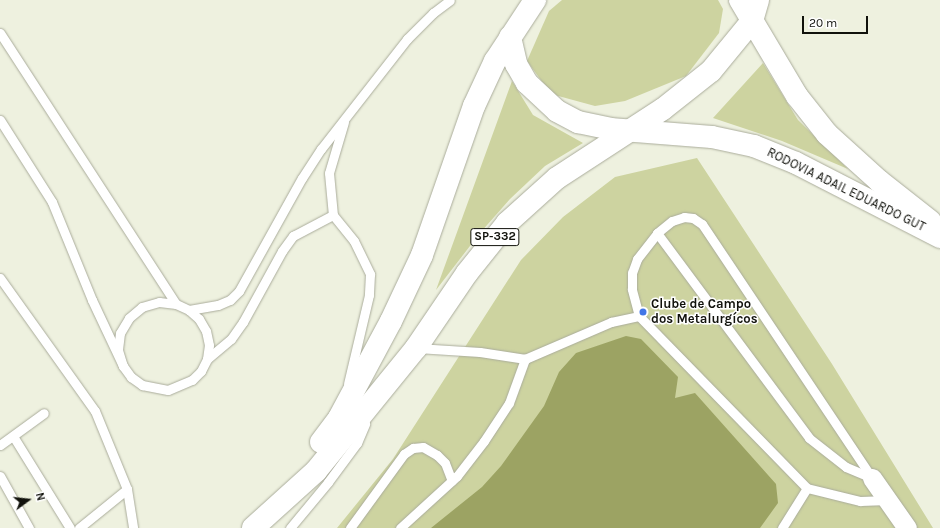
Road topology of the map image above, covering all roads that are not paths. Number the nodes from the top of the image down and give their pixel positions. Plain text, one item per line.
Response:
1 (450, 0) edge
2 (535, 0) edge
3 (740, 0) edge
4 (758, 0) edge
5 (752, 21) junction
6 (0, 33) edge
7 (510, 37) junction
8 (346, 115) junction
9 (0, 120) edge
10 (632, 129) junction
11 (333, 215) junction
12 (940, 229) edge
13 (657, 233) junction
14 (940, 237) edge
15 (0, 278) edge
16 (176, 304) junction
17 (189, 310) junction
18 (639, 316) junction
19 (416, 348) junction
20 (207, 359) junction
21 (525, 359) junction
22 (123, 366) junction
23 (375, 398) junction
24 (44, 413) dead end
25 (339, 418) junction
26 (13, 436) junction
27 (0, 444) edge
28 (0, 476) edge
29 (872, 478) junction
30 (452, 481) junction
31 (807, 488) junction
32 (127, 489) junction
33 (888, 500) junction
34 (260, 522) edge
35 (29, 528) edge
36 (70, 528) edge
37 (79, 528) edge
38 (133, 528) edge
39 (290, 528) edge
40 (350, 528) edge
41 (400, 528) edge
42 (782, 528) edge
43 (907, 528) edge

1 - 8 lane
2 - 7 main road, SP-332
3 - 5 main road, RODOVIA ADAIL EDUARDO GUT
4 - 5 main road, SP-332
5 - 10 main road, SP-332
5 - 12 main road, RODOVIA ADAIL EDUARDO GUT
6 - 16 lane
7 - 10 main road, RODOVIA ADAIL EDUARDO GUT
7 - 25 main road, SP-332
8 - 11 lane
8 - 17 lane
9 - 22 lane
10 - 14 main road, RODOVIA ADAIL EDUARDO GUT
10 - 19 main road, SP-332
11 - 20 lane
11 - 25 lane
13 - 18 lane
13 - 29 lane
13 - 29 lane
15 - 32 lane
16 - 17 lane
16 - 22 lane
17 - 20 lane
18 - 21 lane
18 - 31 lane
19 - 21 lane
19 - 23 main road, SP-332
20 - 22 lane
21 - 30 lane
23 - 34 main road, SP-332
23 - 39 lane
24 - 26 lane
25 - 34 main road, SP-332
26 - 27 lane
26 - 36 lane
28 - 35 lane
29 - 33 street
30 - 40 lane
30 - 41 lane
31 - 33 lane
31 - 42 lane
32 - 37 lane
32 - 38 lane
33 - 43 street

